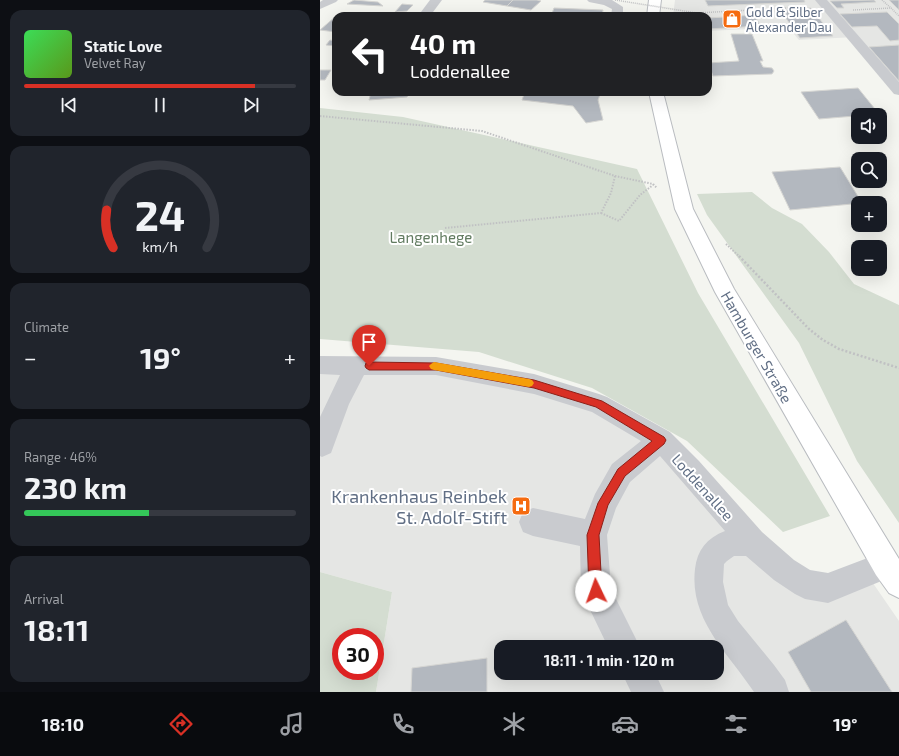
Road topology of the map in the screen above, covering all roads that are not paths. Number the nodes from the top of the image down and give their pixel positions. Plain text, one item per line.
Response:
1 (332, 0) edge
2 (436, 0) edge
3 (593, 0) edge
4 (655, 0) edge
5 (823, 3) edge
6 (320, 6) edge
7 (427, 12) edge
8 (618, 12) edge
9 (654, 12) edge
10 (899, 91) edge
11 (657, 96) edge
12 (320, 365) edge
13 (357, 366) junction
14 (661, 440) junction
15 (322, 445) dead end
16 (533, 522) dead end
17 (593, 535) junction
18 (752, 542) junction
19 (892, 574) edge
20 (620, 640) edge
21 (642, 680) edge
22 (648, 692) edge
23 (773, 692) edge

1 - 6 street
2 - 7 street
3 - 8 street
4 - 9 main road
5 - 10 street
11 - 19 main road, Hamburger Straße
12 - 13 street, Loddenallee
13 - 14 street, Loddenallee
13 - 15 street
14 - 17 street
14 - 18 street, Loddenallee
16 - 17 street
17 - 20 street
18 - 19 street, Loddenallee
18 - 23 street
21 - 22 street

